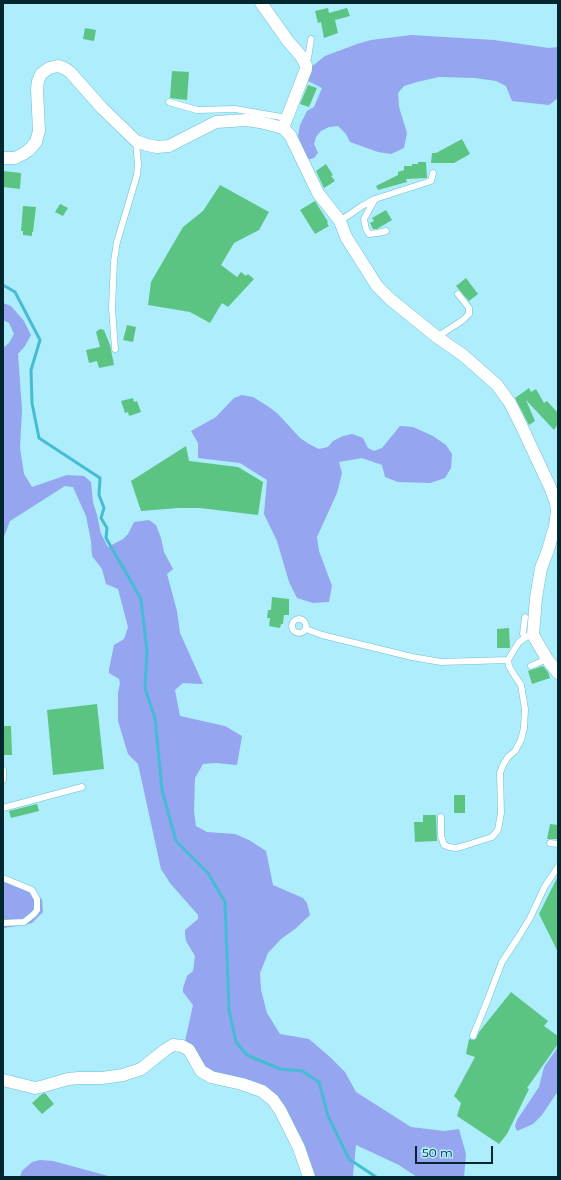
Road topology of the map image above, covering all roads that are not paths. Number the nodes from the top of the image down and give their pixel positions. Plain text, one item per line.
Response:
1 (261, 3) edge
2 (311, 39) dead end
3 (305, 63) junction
4 (169, 102) dead end
5 (285, 123) junction
6 (136, 141) junction
7 (3, 158) edge
8 (433, 173) dead end
9 (375, 199) junction
10 (340, 221) junction
11 (386, 231) dead end
12 (458, 294) dead end
13 (437, 337) junction
14 (115, 349) dead end
15 (557, 519) edge
16 (525, 617) dead end
17 (306, 629) dead end
18 (530, 636) junction
19 (547, 659) junction
20 (508, 660) junction
21 (531, 666) dead end
22 (558, 673) edge
23 (3, 770) edge
24 (3, 780) edge
25 (82, 787) dead end
26 (3, 808) edge
27 (441, 817) dead end
28 (550, 843) dead end
29 (558, 844) edge
30 (558, 867) edge
31 (3, 878) edge
32 (3, 923) edge
33 (473, 1036) dead end
34 (3, 1080) edge
35 (309, 1177) edge

1 - 3 street
2 - 3 lane
3 - 5 street
4 - 5 lane
5 - 6 street
5 - 10 street
6 - 7 street
6 - 14 lane
8 - 9 lane
9 - 10 lane
9 - 11 lane
10 - 13 street
12 - 13 lane
13 - 15 street
15 - 18 street
16 - 18 lane
17 - 20 lane
18 - 19 street
18 - 20 lane
19 - 21 lane
19 - 22 street
20 - 27 lane
23 - 24 lane
25 - 26 lane
28 - 29 lane
30 - 33 lane
31 - 32 lane
34 - 35 street

